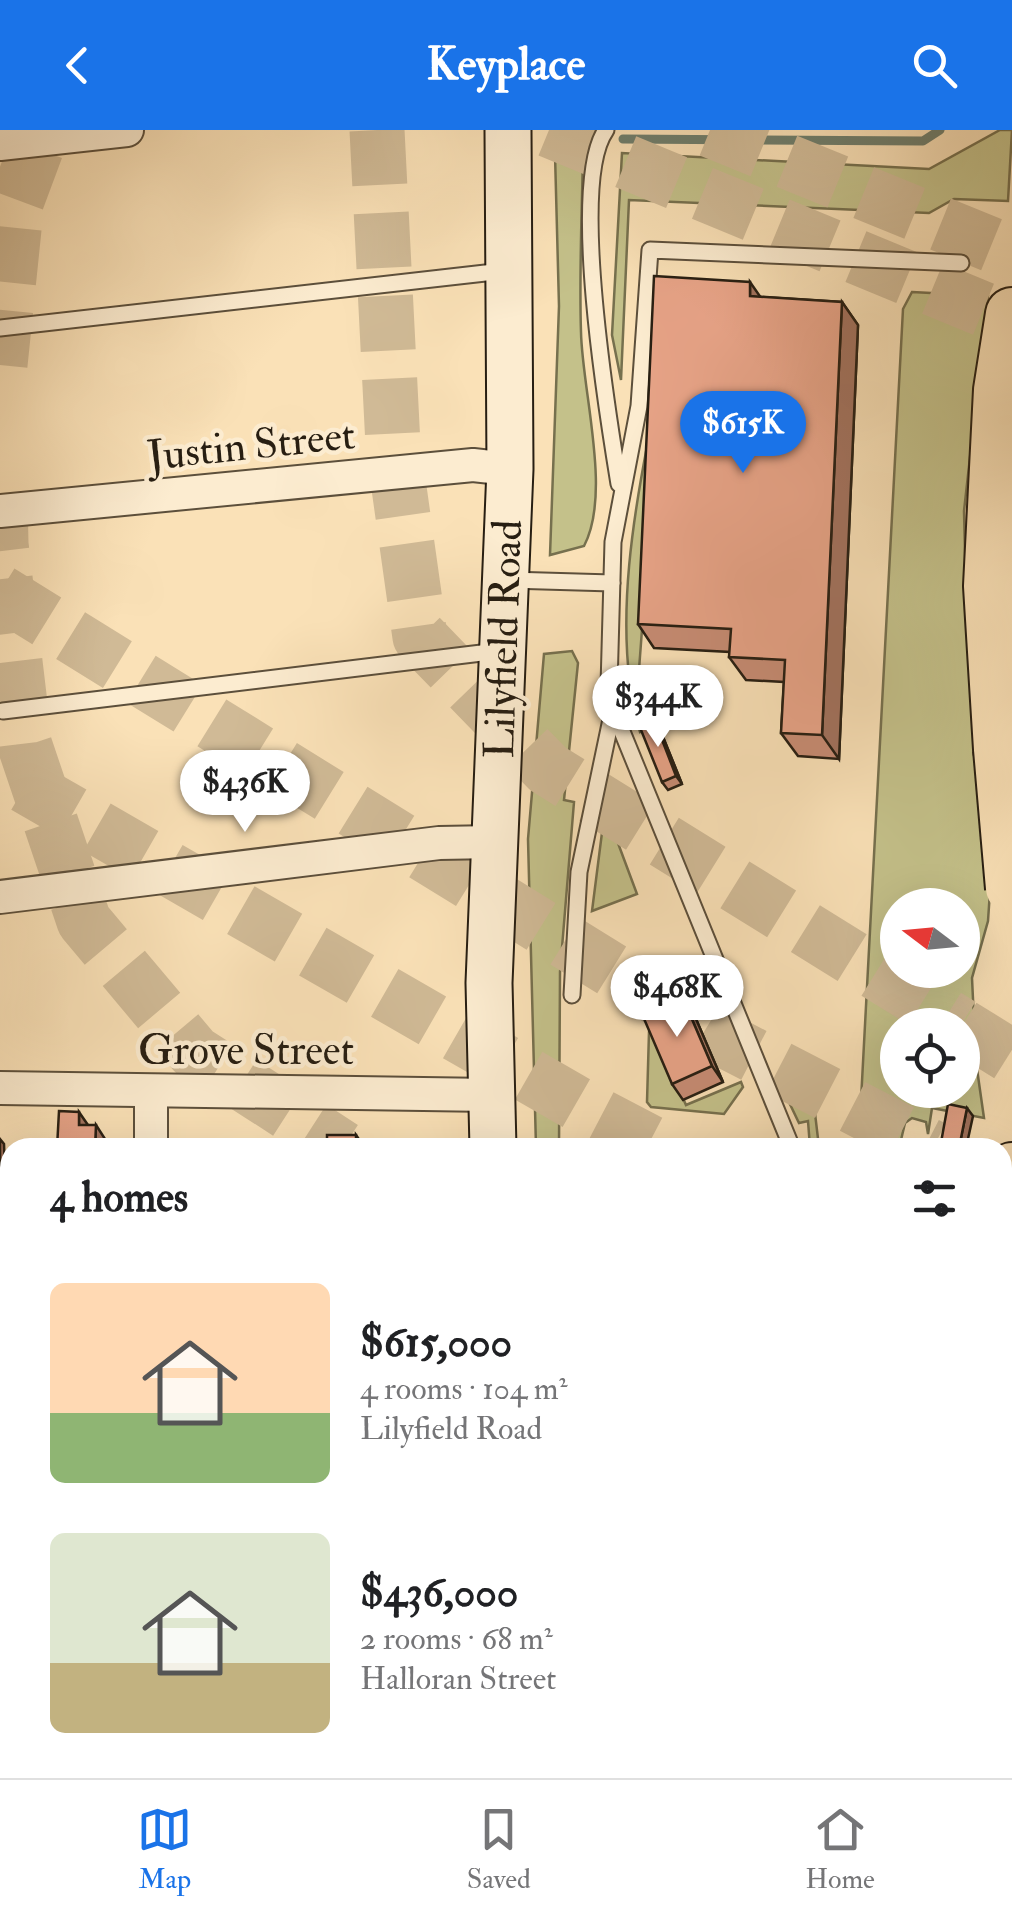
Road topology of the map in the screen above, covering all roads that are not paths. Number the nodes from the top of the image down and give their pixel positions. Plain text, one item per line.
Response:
1 (127, 130) edge
2 (508, 130) edge
3 (606, 130) edge
4 (0, 144) edge
5 (961, 262) dead end
6 (512, 271) junction
7 (1012, 314) edge
8 (0, 328) edge
9 (510, 469) junction
10 (620, 493) junction
11 (0, 511) edge
12 (504, 580) junction
13 (612, 583) junction
14 (502, 650) junction
15 (614, 701) junction
16 (3, 711) dead end
17 (494, 842) junction
18 (1012, 888) edge
19 (0, 896) edge
20 (572, 995) dead end
21 (0, 1088) edge
22 (151, 1092) junction
23 (492, 1095) junction
24 (151, 1138) edge
25 (493, 1138) edge
26 (788, 1138) edge

1 - 4 street
2 - 6 main road, Lilyfield Road
3 - 10 lane
5 - 10 lane
6 - 8 lane
6 - 9 main road, Lilyfield Road
7 - 18 highway, bridge
9 - 11 street, Justin Street
9 - 12 main road, Lilyfield Road
10 - 13 lane
12 - 13 lane
12 - 14 main road, Lilyfield Road
13 - 15 lane
14 - 16 lane
14 - 17 main road, Lilyfield Road
15 - 20 lane
15 - 26 lane
17 - 19 street
17 - 23 main road, Lilyfield Road
21 - 22 street, Grove Street
22 - 23 street, Grove Street
22 - 24 street
23 - 25 main road, Lilyfield Road

